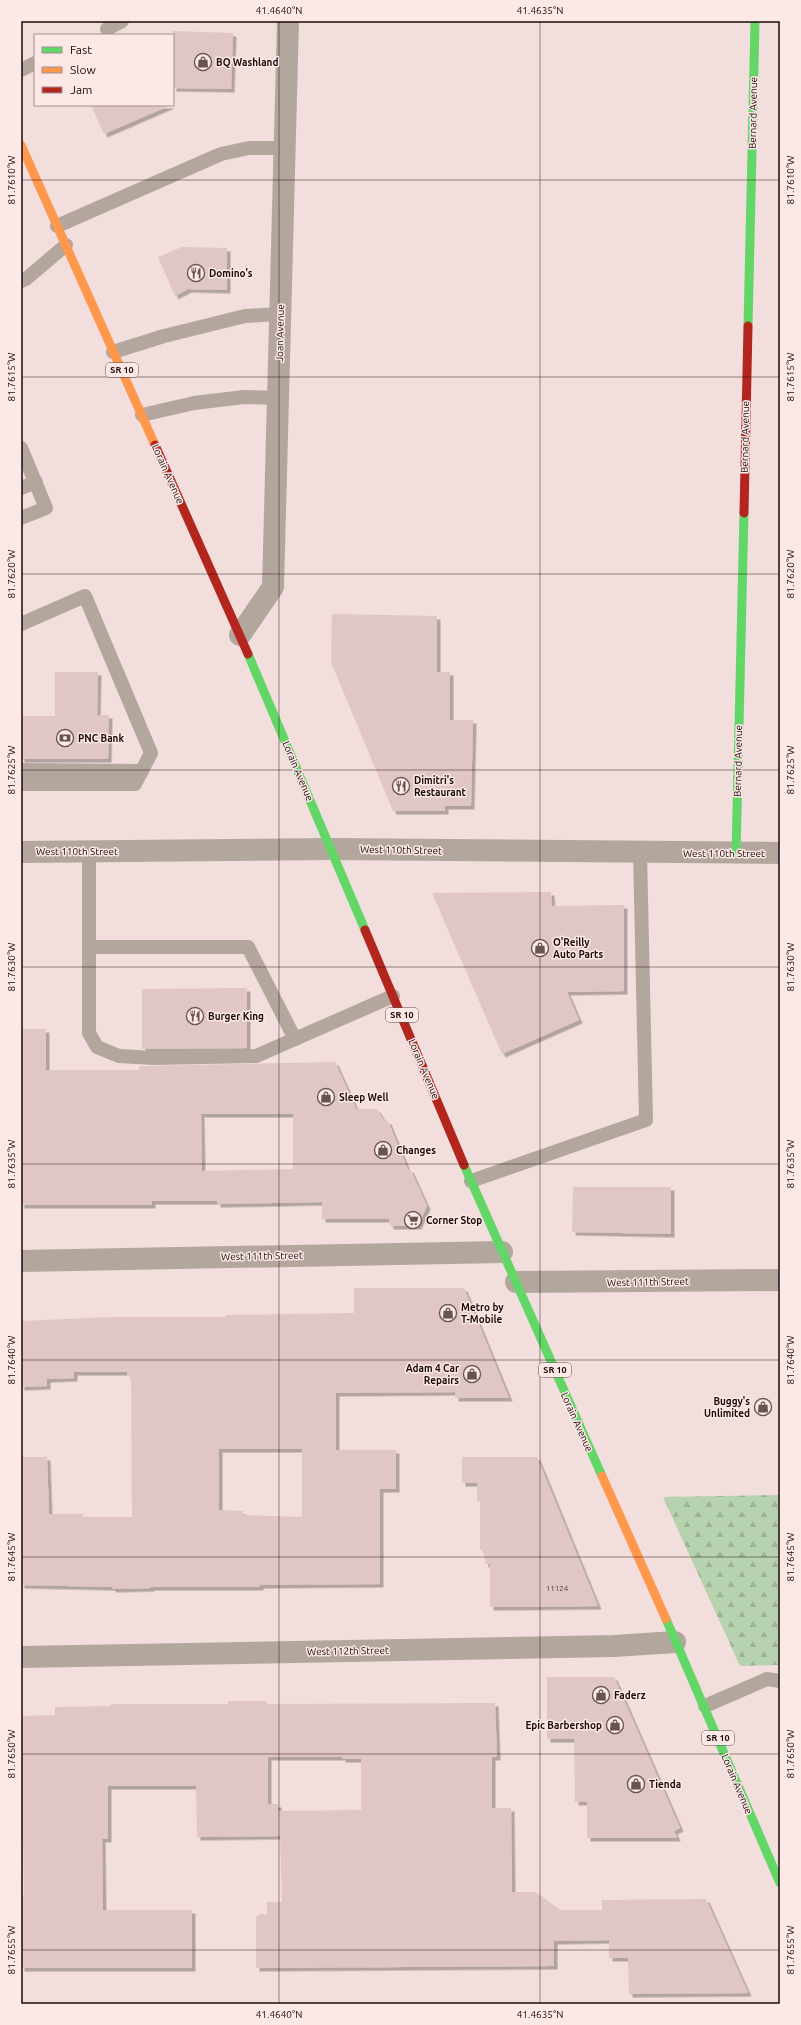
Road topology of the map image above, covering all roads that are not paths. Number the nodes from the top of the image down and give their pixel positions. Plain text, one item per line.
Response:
1 (122, 21) edge
2 (288, 21) edge
3 (755, 21) edge
4 (107, 29) dead end
5 (34, 64) edge
6 (21, 70) edge
7 (21, 145) edge
8 (284, 148) junction
9 (57, 226) junction
10 (66, 245) junction
11 (21, 281) edge
12 (280, 314) junction
13 (113, 352) junction
14 (278, 398) junction
15 (142, 415) junction
16 (21, 448) edge
17 (36, 482) junction
18 (21, 488) edge
19 (21, 518) edge
20 (21, 624) edge
21 (240, 635) junction
22 (21, 770) edge
23 (142, 771) junction
24 (21, 784) edge
25 (332, 849) junction
26 (89, 851) junction
27 (21, 852) edge
28 (640, 852) junction
29 (780, 853) edge
30 (736, 854) junction
31 (90, 947) junction
32 (394, 996) junction
33 (295, 1039) junction
34 (471, 1181) junction
35 (502, 1252) junction
36 (21, 1260) edge
37 (780, 1280) edge
38 (516, 1282) junction
39 (675, 1642) junction
40 (21, 1657) edge
41 (780, 1681) edge
42 (705, 1706) junction
43 (780, 1884) edge

1 - 4 lane
2 - 8 street, Joan Avenue
3 - 30 main road, Bernard Avenue
5 - 6 lane
7 - 9 main road, Lorain Avenue / SR 10
8 - 9 lane
8 - 12 street, Joan Avenue
9 - 10 main road, Lorain Avenue / SR 10
10 - 11 lane
10 - 13 main road, Lorain Avenue / SR 10
12 - 13 lane
12 - 14 street, Joan Avenue
13 - 15 main road, Lorain Avenue / SR 10
14 - 15 lane
14 - 21 street, Joan Avenue
15 - 21 main road, Lorain Avenue / SR 10
16 - 17 lane
17 - 18 lane
17 - 19 lane
20 - 23 lane
21 - 25 main road, Lorain Avenue / SR 10
22 - 23 lane
23 - 24 lane
25 - 26 street, West 110th Street
25 - 28 street, West 110th Street
25 - 32 main road, Lorain Avenue / SR 10
26 - 27 street, West 110th Street
26 - 31 lane
28 - 30 street, West 110th Street
28 - 34 lane
29 - 30 street, West 110th Street
31 - 33 lane
31 - 33 lane
32 - 33 lane
32 - 34 main road, Lorain Avenue / SR 10
34 - 35 main road, Lorain Avenue / SR 10
35 - 36 street, West 111th Street
35 - 38 main road, Lorain Avenue / SR 10
37 - 38 street, West 111th Street
38 - 39 main road, Lorain Avenue / SR 10
39 - 40 street, West 112th Street
39 - 42 main road, Lorain Avenue / SR 10
41 - 42 lane
42 - 43 main road, Lorain Avenue / SR 10

